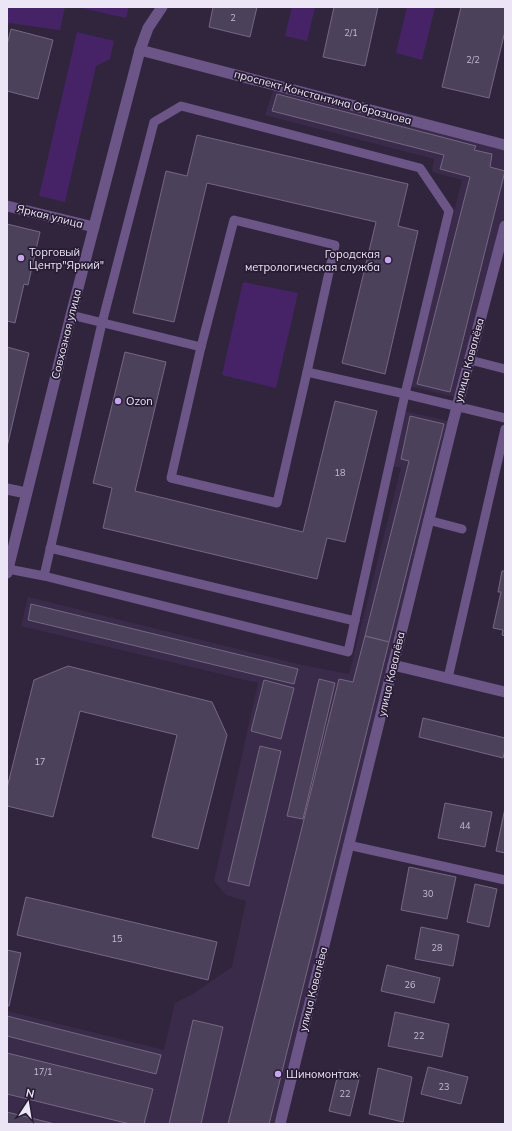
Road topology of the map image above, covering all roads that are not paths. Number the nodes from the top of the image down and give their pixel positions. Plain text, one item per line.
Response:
1 (162, 7) edge
2 (140, 50) junction
3 (505, 145) edge
4 (7, 206) edge
5 (505, 226) edge
6 (94, 227) junction
7 (71, 315) junction
8 (102, 323) junction
9 (201, 347) junction
10 (470, 360) junction
11 (505, 369) edge
12 (307, 372) junction
13 (405, 394) junction
14 (457, 406) junction
15 (505, 418) edge
16 (505, 428) edge
17 (7, 489) edge
18 (26, 493) junction
19 (428, 520) junction
20 (462, 529) dead end
21 (50, 548) junction
22 (8, 571) edge
23 (44, 576) junction
24 (355, 621) junction
25 (393, 665) junction
26 (448, 678) junction
27 (505, 692) edge
28 (348, 844) junction
29 (505, 880) edge
30 (280, 1124) edge

1 - 2 street, Совхозная улица
2 - 3 street, проспект Константина Образцова
2 - 6 street, Совхозная улица
4 - 6 street, Яркая улица
5 - 10 street, улица Ковалёва
6 - 7 street, Совхозная улица
7 - 8 lane
7 - 18 street, Совхозная улица
8 - 9 lane
8 - 13 lane
8 - 21 lane
9 - 12 lane
9 - 12 lane
10 - 11 lane
10 - 14 street, улица Ковалёва
12 - 13 lane
13 - 14 lane
13 - 24 lane
14 - 15 lane
14 - 19 street, улица Ковалёва
16 - 26 lane
17 - 18 street
18 - 22 street, Совхозная улица
19 - 20 lane
19 - 25 street, улица Ковалёва
21 - 23 lane
21 - 24 lane
22 - 23 lane
23 - 24 lane
25 - 26 street
25 - 28 street, улица Ковалёва
26 - 27 street
28 - 29 lane
28 - 30 street, улица Ковалёва

